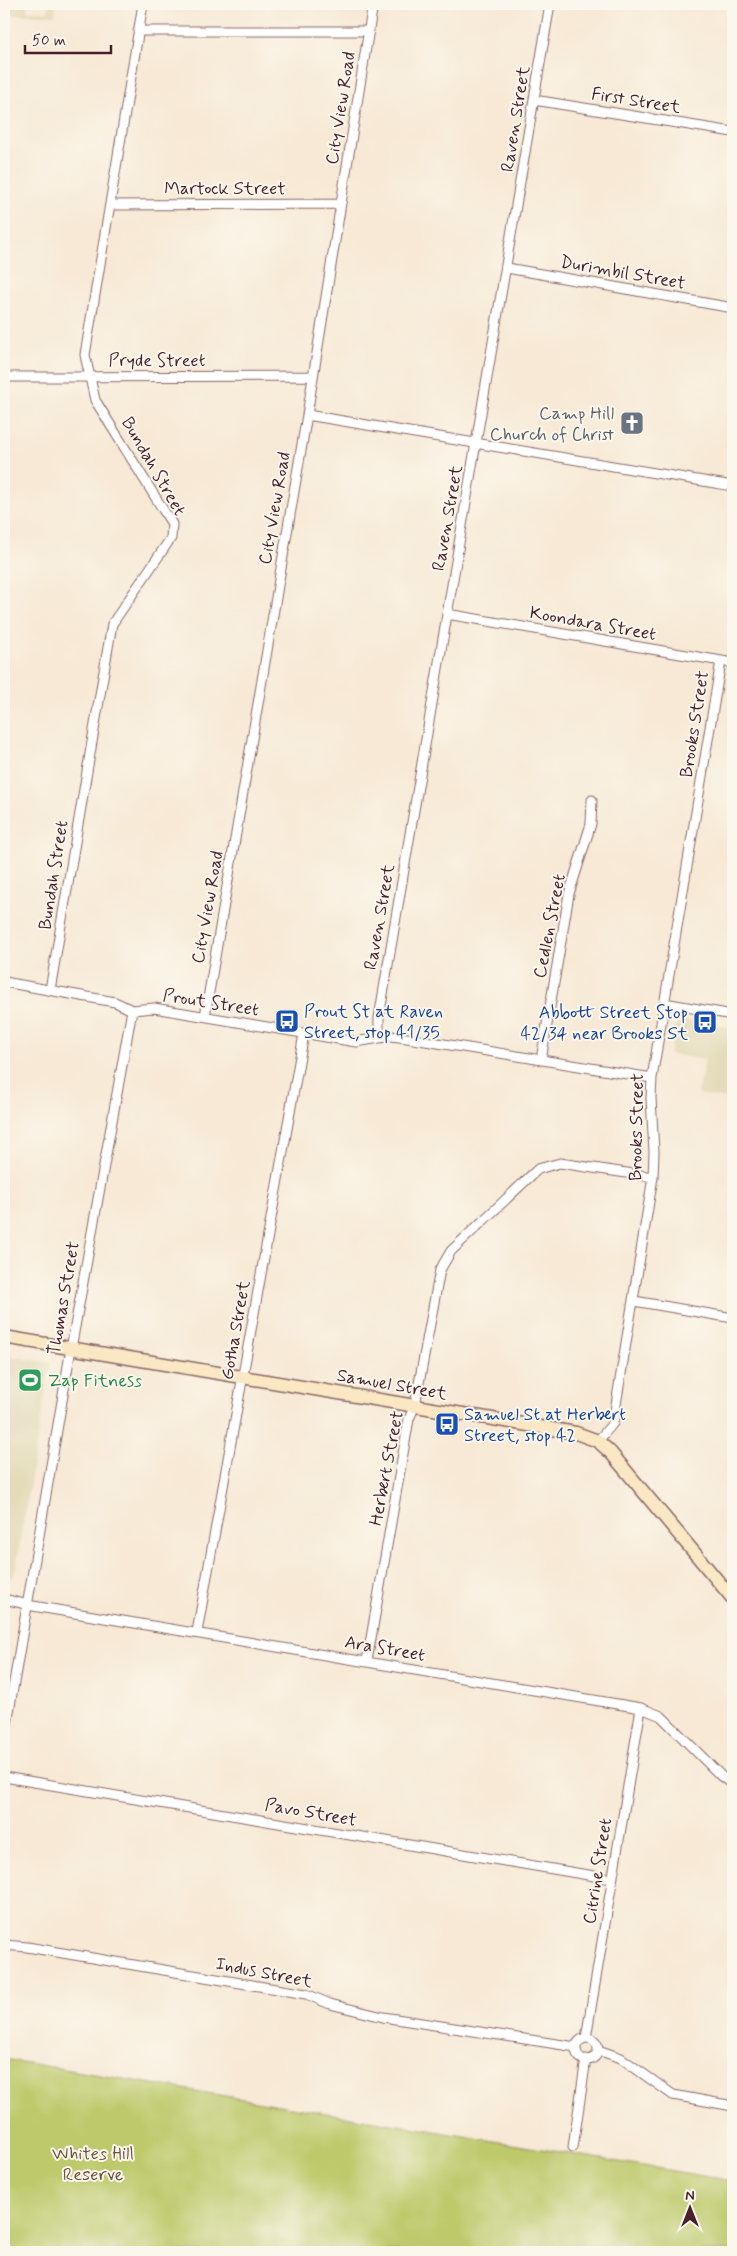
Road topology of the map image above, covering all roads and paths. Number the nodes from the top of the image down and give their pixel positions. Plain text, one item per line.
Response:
1 (143, 4) edge
2 (373, 4) edge
3 (550, 4) edge
4 (138, 31) junction
5 (368, 31) junction
6 (534, 100) junction
7 (733, 132) edge
8 (340, 204) junction
9 (110, 205) junction
10 (507, 268) junction
11 (733, 308) edge
12 (311, 376) junction
13 (4, 377) edge
14 (89, 377) junction
15 (307, 415) junction
16 (477, 443) junction
17 (733, 486) edge
18 (447, 614) junction
19 (721, 661) junction
20 (733, 663) edge
21 (592, 800) dead end
22 (4, 982) edge
23 (50, 990) junction
24 (664, 1004) junction
25 (132, 1010) junction
26 (733, 1015) edge
27 (205, 1016) junction
28 (304, 1034) junction
29 (379, 1038) junction
30 (541, 1060) junction
31 (652, 1078) junction
32 (653, 1178) junction
33 (634, 1301) junction
34 (733, 1318) edge
35 (4, 1337) edge
36 (71, 1348) junction
37 (243, 1376) junction
38 (415, 1405) junction
39 (598, 1441) junction
40 (733, 1597) edge
41 (4, 1599) edge
42 (26, 1604) junction
43 (197, 1632) junction
44 (367, 1661) junction
45 (641, 1708) junction
46 (4, 1740) edge
47 (4, 1777) edge
48 (733, 1785) edge
49 (612, 1879) junction
50 (4, 1946) edge
51 (586, 2038) junction
52 (576, 2047) junction
53 (598, 2050) junction
54 (586, 2060) junction
55 (733, 2106) edge
56 (573, 2147) dead end

1 - 4 street, Bundah Street
2 - 5 street, City View Road
3 - 6 street, Raven Street
4 - 5 street
4 - 9 street, Bundah Street
5 - 8 street, City View Road
6 - 7 street, First Street
6 - 10 street, Raven Street
8 - 9 street, Martock Street
8 - 12 street, City View Road
9 - 14 street, Bundah Street
10 - 11 street, Durimbil Street
10 - 16 street, Raven Street
12 - 14 street, Pryde Street
12 - 15 street, City View Road
13 - 14 street, Pryde Street
14 - 23 street, Bundah Street
15 - 16 street
15 - 27 street, City View Road
16 - 17 street
16 - 18 street, Raven Street
18 - 19 street, Koondara Street
18 - 29 street, Raven Street
19 - 20 street, Koondara Street
19 - 24 street, Brooks Street
21 - 30 street, Cedlen Street
22 - 23 street, Prout Street
23 - 25 street, Prout Street
24 - 26 street
24 - 31 street, Brooks Street
25 - 27 street, Prout Street
25 - 36 street, Thomas Street
27 - 28 street, Prout Street
28 - 29 street, Prout Street
28 - 37 street, Gotha Street
29 - 30 street, Prout Street
30 - 31 street, Prout Street
31 - 32 street, Brooks Street
32 - 33 street, Brooks Street
32 - 38 street, Herbert Street
33 - 34 street
33 - 39 street, Brooks Street
35 - 36 street, Samuel Street
36 - 37 street, Samuel Street
36 - 42 street, Thomas Street
37 - 38 street, Samuel Street
37 - 43 street, Gotha Street
38 - 39 street, Samuel Street
38 - 44 street, Herbert Street
39 - 40 street, Samuel Street
41 - 42 street, Ara Street
42 - 43 street, Ara Street
42 - 46 street, Thomas Street
43 - 44 street, Ara Street
44 - 45 street, Ara Street
45 - 48 street, Ara Street
45 - 49 street, Citrine Street
47 - 49 street, Pavo Street
49 - 51 street, Citrine Street
50 - 52 street, Indus Street
51 - 52 street
51 - 53 street
52 - 54 street
53 - 54 street
53 - 55 street
54 - 56 street

